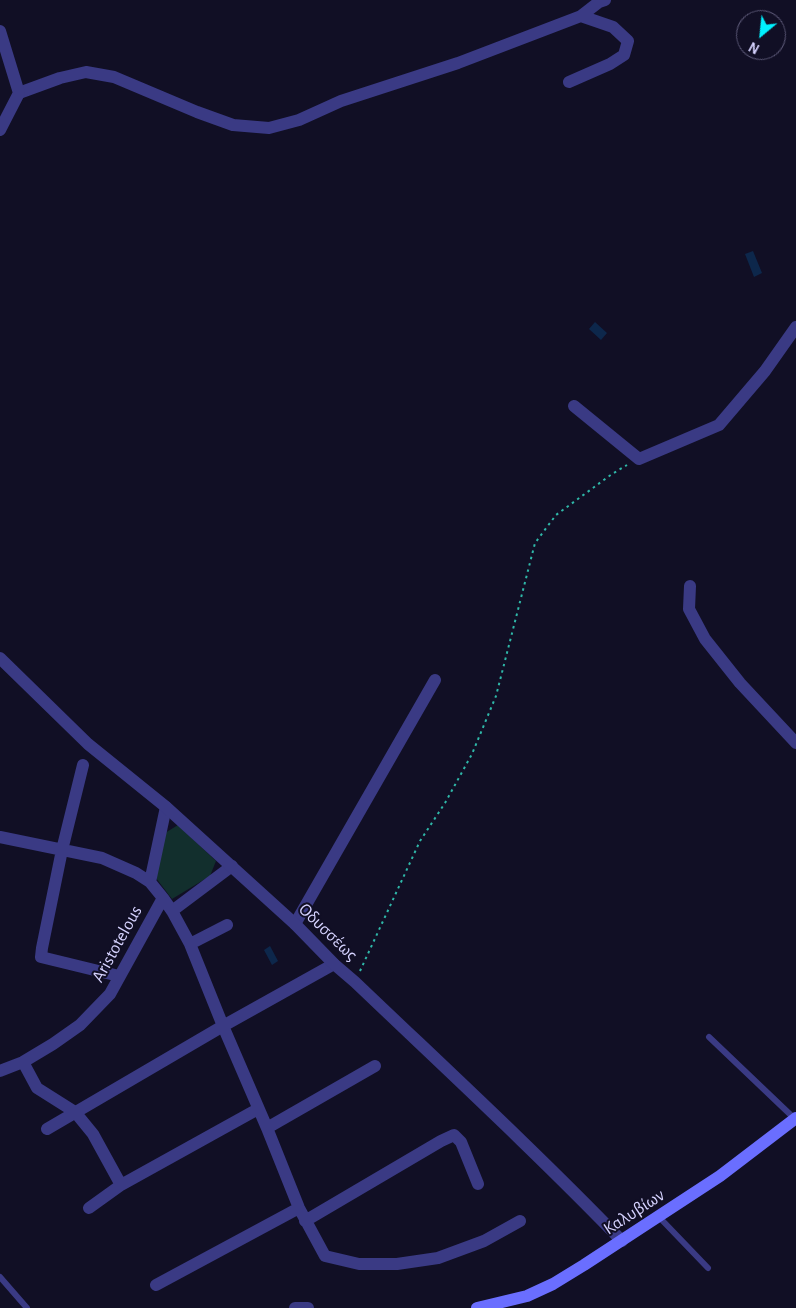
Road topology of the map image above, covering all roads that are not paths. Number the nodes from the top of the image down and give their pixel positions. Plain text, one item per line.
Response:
1 (605, 0) edge
2 (581, 16) junction
3 (0, 31) edge
4 (569, 82) dead end
5 (19, 93) junction
6 (0, 130) edge
7 (794, 335) edge
8 (574, 406) dead end
9 (690, 586) dead end
10 (0, 658) edge
11 (436, 680) dead end
12 (796, 743) edge
13 (83, 766) dead end
14 (166, 807) junction
15 (0, 837) edge
16 (62, 850) junction
17 (232, 866) junction
18 (150, 882) junction
19 (163, 898) junction
20 (172, 912) junction
21 (295, 924) junction
22 (227, 925) dead end
23 (190, 944) junction
24 (334, 964) junction
25 (119, 976) junction
26 (223, 1026) junction
27 (708, 1037) dead end
28 (23, 1062) junction
29 (375, 1066) dead end
30 (0, 1071) edge
31 (258, 1109) junction
32 (75, 1112) junction
33 (796, 1119) edge
34 (267, 1128) junction
35 (46, 1129) dead end
36 (478, 1184) dead end
37 (122, 1185) junction
38 (89, 1208) dead end
39 (299, 1208) junction
40 (659, 1217) junction
41 (305, 1221) junction
42 (520, 1222) dead end
43 (622, 1241) junction
44 (708, 1268) dead end
45 (0, 1277) edge
46 (156, 1285) dead end
47 (503, 1305) edge
48 (27, 1308) edge
49 (295, 1308) edge
50 (308, 1308) edge
51 (477, 1308) edge

1 - 2 street
2 - 4 street
2 - 5 street
3 - 5 street
5 - 6 street
7 - 8 street
9 - 12 street
10 - 14 street, Οδυσσέως
11 - 21 street
13 - 16 street
14 - 17 street, Οδυσσέως
14 - 18 street
15 - 16 street
16 - 18 street
16 - 25 street
17 - 20 street
17 - 21 street, Οδυσσέως
18 - 19 street
19 - 20 street
19 - 25 street, Aristotelous
20 - 23 street
21 - 24 street, Οδυσσέως
22 - 23 street
23 - 26 street
24 - 26 street
24 - 43 street, Οδυσσέως
25 - 28 street, Aristotelous
26 - 31 street
26 - 32 street
27 - 33 lane
28 - 30 street, Aristotelous
28 - 32 street
29 - 34 street
31 - 34 street
31 - 37 street
32 - 35 street
32 - 37 street
33 - 40 main road, Καλυβίων
34 - 39 street
36 - 41 street
37 - 38 street
39 - 41 street
39 - 46 street
40 - 43 main road, Καλυβίων
40 - 44 lane
41 - 42 street
43 - 47 main road, Καλυβίων
45 - 48 lane
47 - 51 main road, Καλυβίων
49 - 50 street

